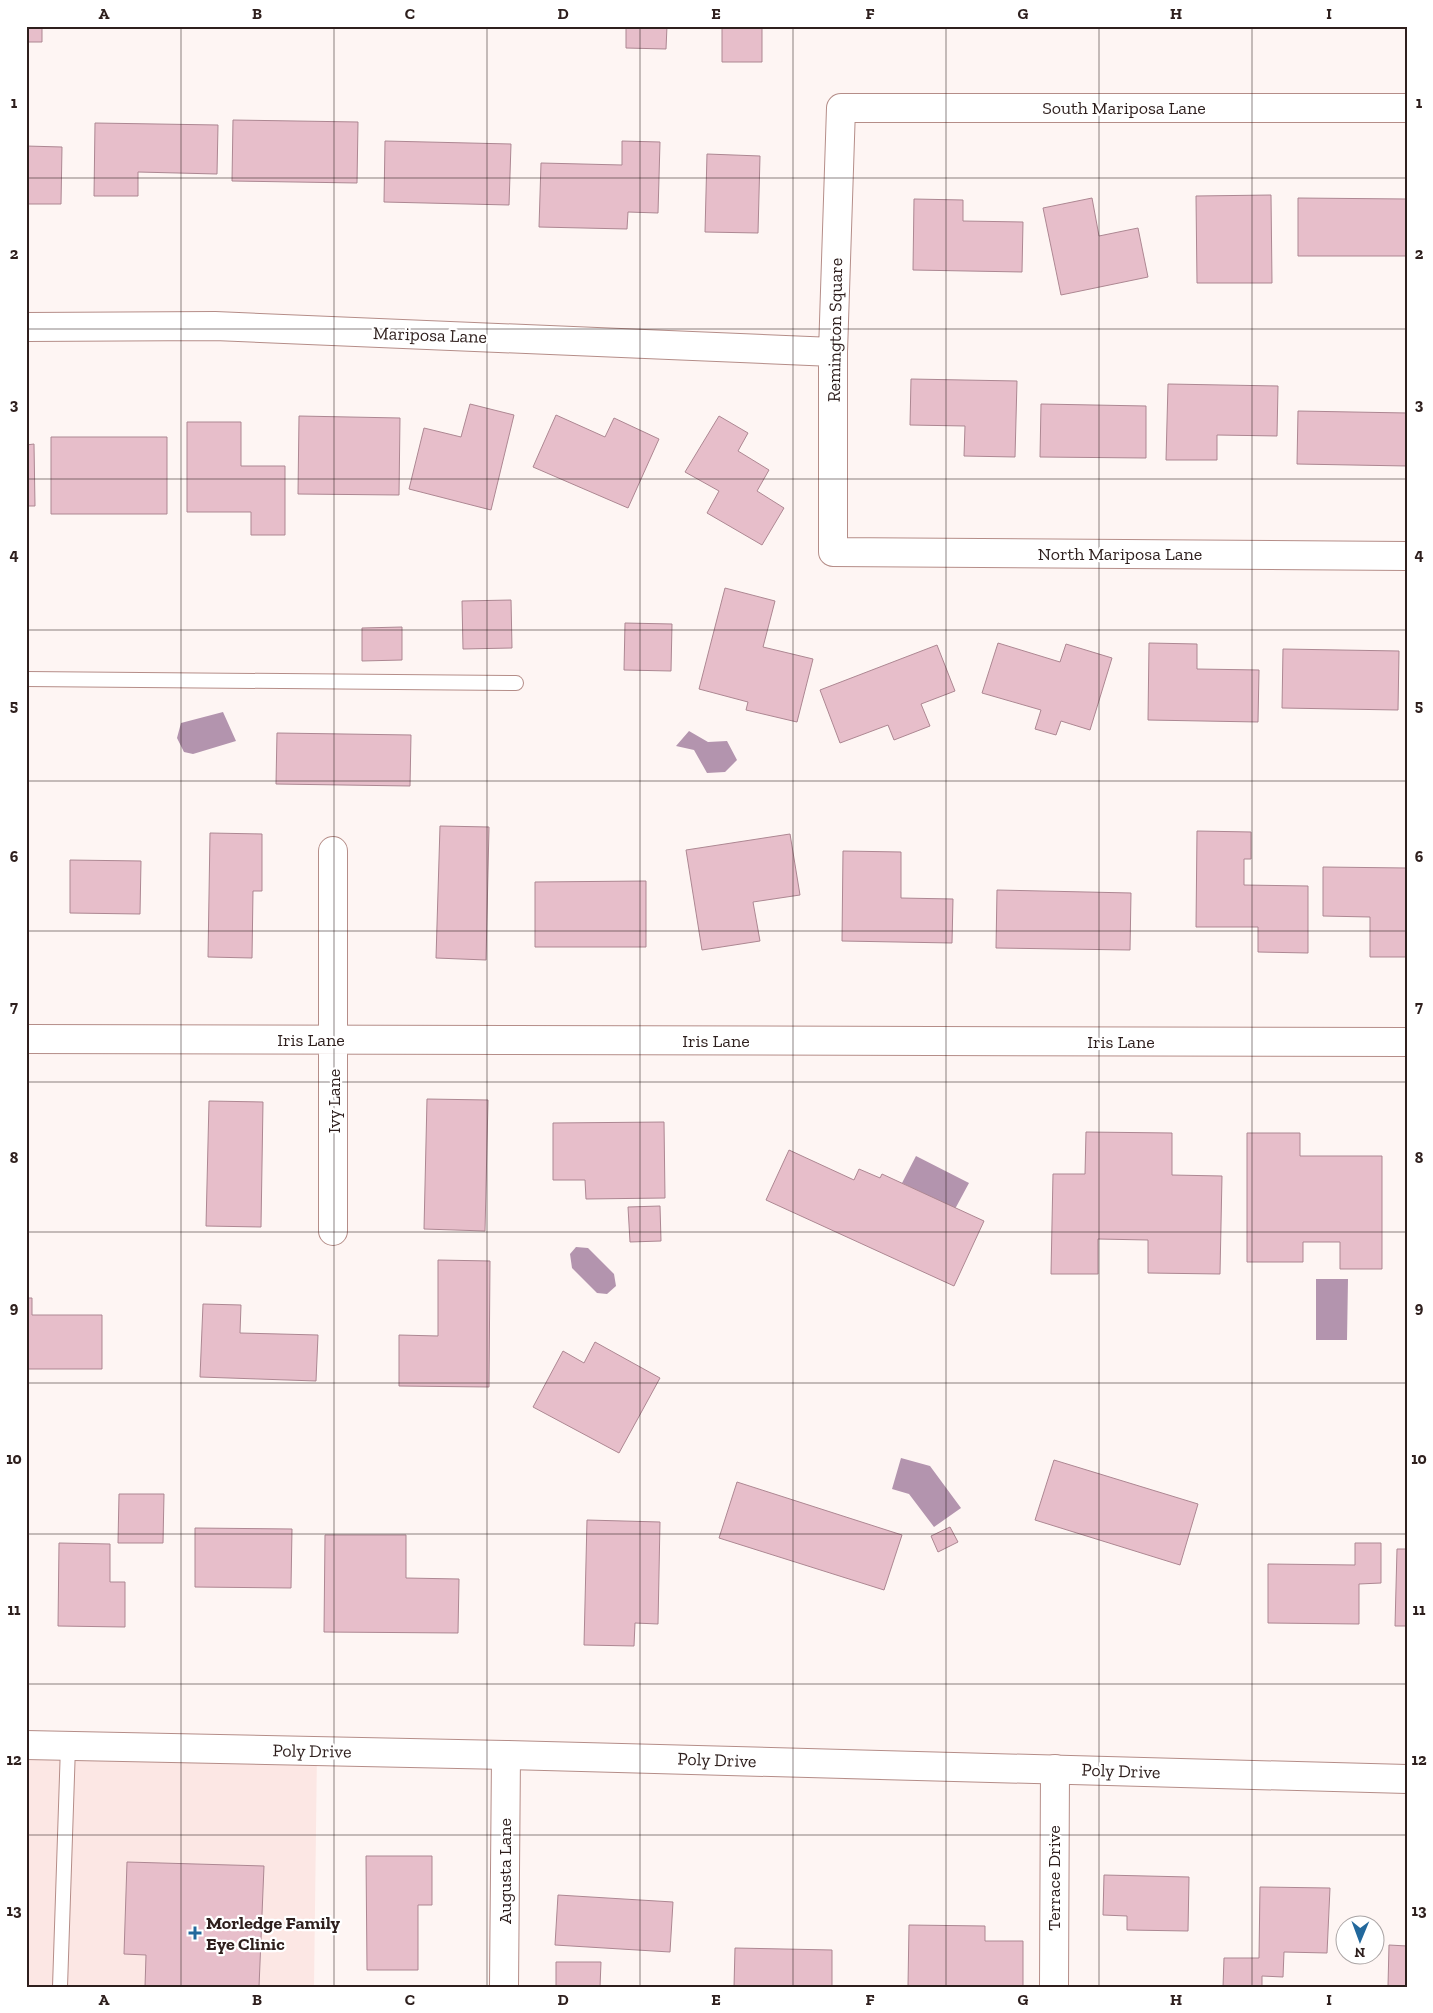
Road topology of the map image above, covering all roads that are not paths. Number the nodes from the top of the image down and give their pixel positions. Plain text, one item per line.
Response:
1 (840, 108) joint
2 (1407, 108) edge
3 (26, 327) edge
4 (833, 352) junction
5 (833, 552) joint
6 (1407, 556) edge
7 (26, 679) edge
8 (516, 682) dead end
9 (333, 851) dead end
10 (26, 1039) edge
11 (334, 1041) junction
12 (1407, 1042) edge
13 (333, 1231) dead end
14 (26, 1745) edge
15 (68, 1746) junction
16 (506, 1754) junction
17 (1055, 1769) junction
18 (1407, 1779) edge
19 (60, 1987) edge
20 (504, 1987) edge
21 (1054, 1987) edge

1 - 2 street, South Mariposa Lane
1 - 4 street, Remington Square
3 - 4 street, Mariposa Lane
4 - 5 street, Remington Square
5 - 6 street, North Mariposa Lane
7 - 8 lane
9 - 11 street, Ivy Lane
10 - 11 street, Iris Lane
11 - 12 street, Iris Lane
11 - 13 street, Ivy Lane
14 - 15 street, Poly Drive
15 - 16 street, Poly Drive
15 - 19 lane
16 - 17 street, Poly Drive
16 - 20 street, Augusta Lane
17 - 18 street, Poly Drive
17 - 21 street, Terrace Drive

